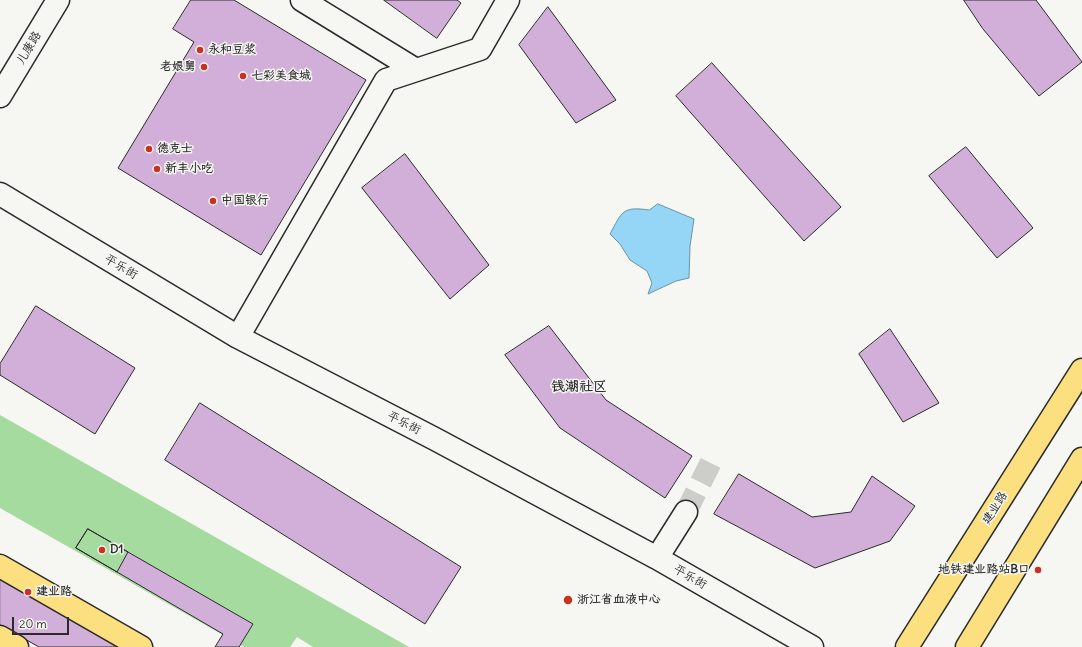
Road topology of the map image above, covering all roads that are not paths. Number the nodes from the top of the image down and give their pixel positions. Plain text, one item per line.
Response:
1 (58, 0) edge
2 (302, 0) edge
3 (508, 0) edge
4 (416, 70) junction
5 (0, 96) edge
6 (0, 194) edge
7 (238, 337) junction
8 (1082, 370) edge
9 (1082, 459) edge
10 (686, 512) tunnel mouth
11 (657, 558) junction
12 (0, 566) edge
13 (0, 637) edge
14 (17, 647) edge
15 (141, 647) edge
16 (812, 647) edge
17 (908, 647) edge
18 (967, 647) edge

1 - 5 street, 儿康路
2 - 4 street
3 - 4 street
4 - 7 street
6 - 7 street, 平乐街
7 - 11 street, 平乐街
8 - 17 main road, 建业路
9 - 18 main road
10 - 11 street
11 - 16 street, 平乐街
12 - 15 main road
13 - 14 main road

